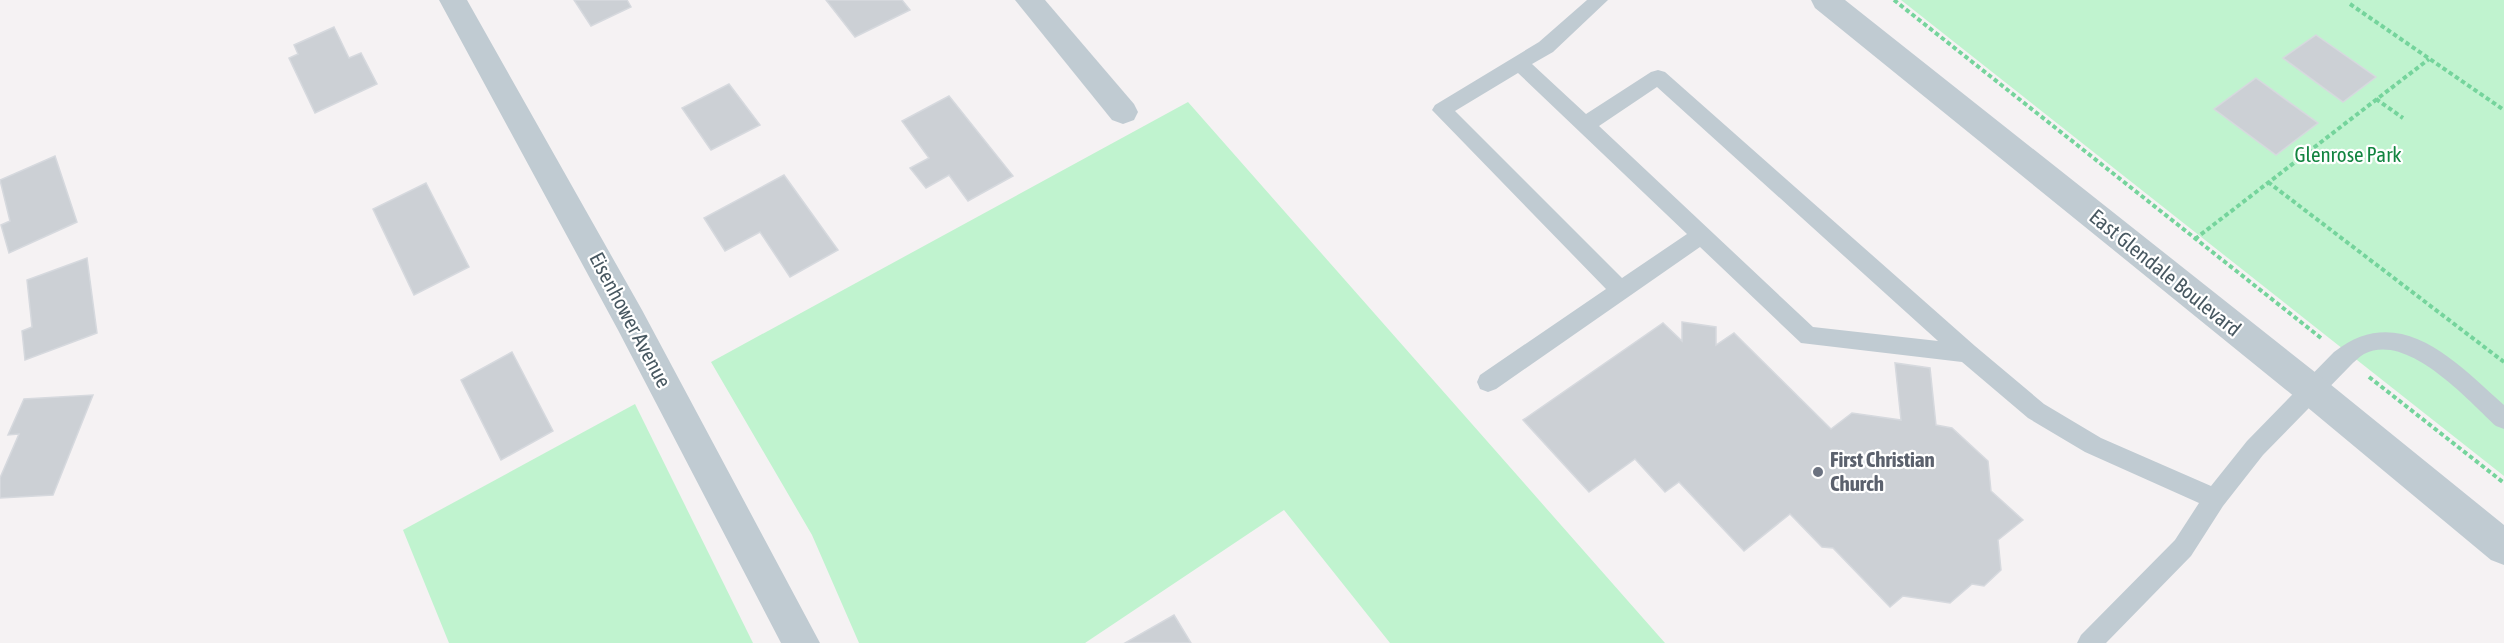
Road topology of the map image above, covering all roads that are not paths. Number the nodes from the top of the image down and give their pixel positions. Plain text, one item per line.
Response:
1 (453, 0) edge
2 (1029, 0) edge
3 (1599, 0) edge
4 (1825, 0) edge
5 (1519, 63) junction
6 (1124, 112) dead end
7 (1585, 124) junction
8 (1701, 235) junction
9 (1620, 290) junction
10 (1967, 353) junction
11 (1488, 382) dead end
12 (2313, 391) junction
13 (2504, 419) edge
14 (2216, 499) junction
15 (2504, 548) edge
16 (801, 643) edge
17 (2089, 643) edge

1 - 16 street, Eisenhower Avenue
2 - 6 street
3 - 5 lane
4 - 12 street, East Glendale Boulevard
5 - 7 lane
5 - 9 lane
7 - 8 lane
7 - 10 lane
8 - 9 lane
8 - 10 lane
9 - 11 lane
10 - 14 lane
12 - 13 lane
12 - 14 lane
12 - 15 street, East Glendale Boulevard
14 - 17 lane

